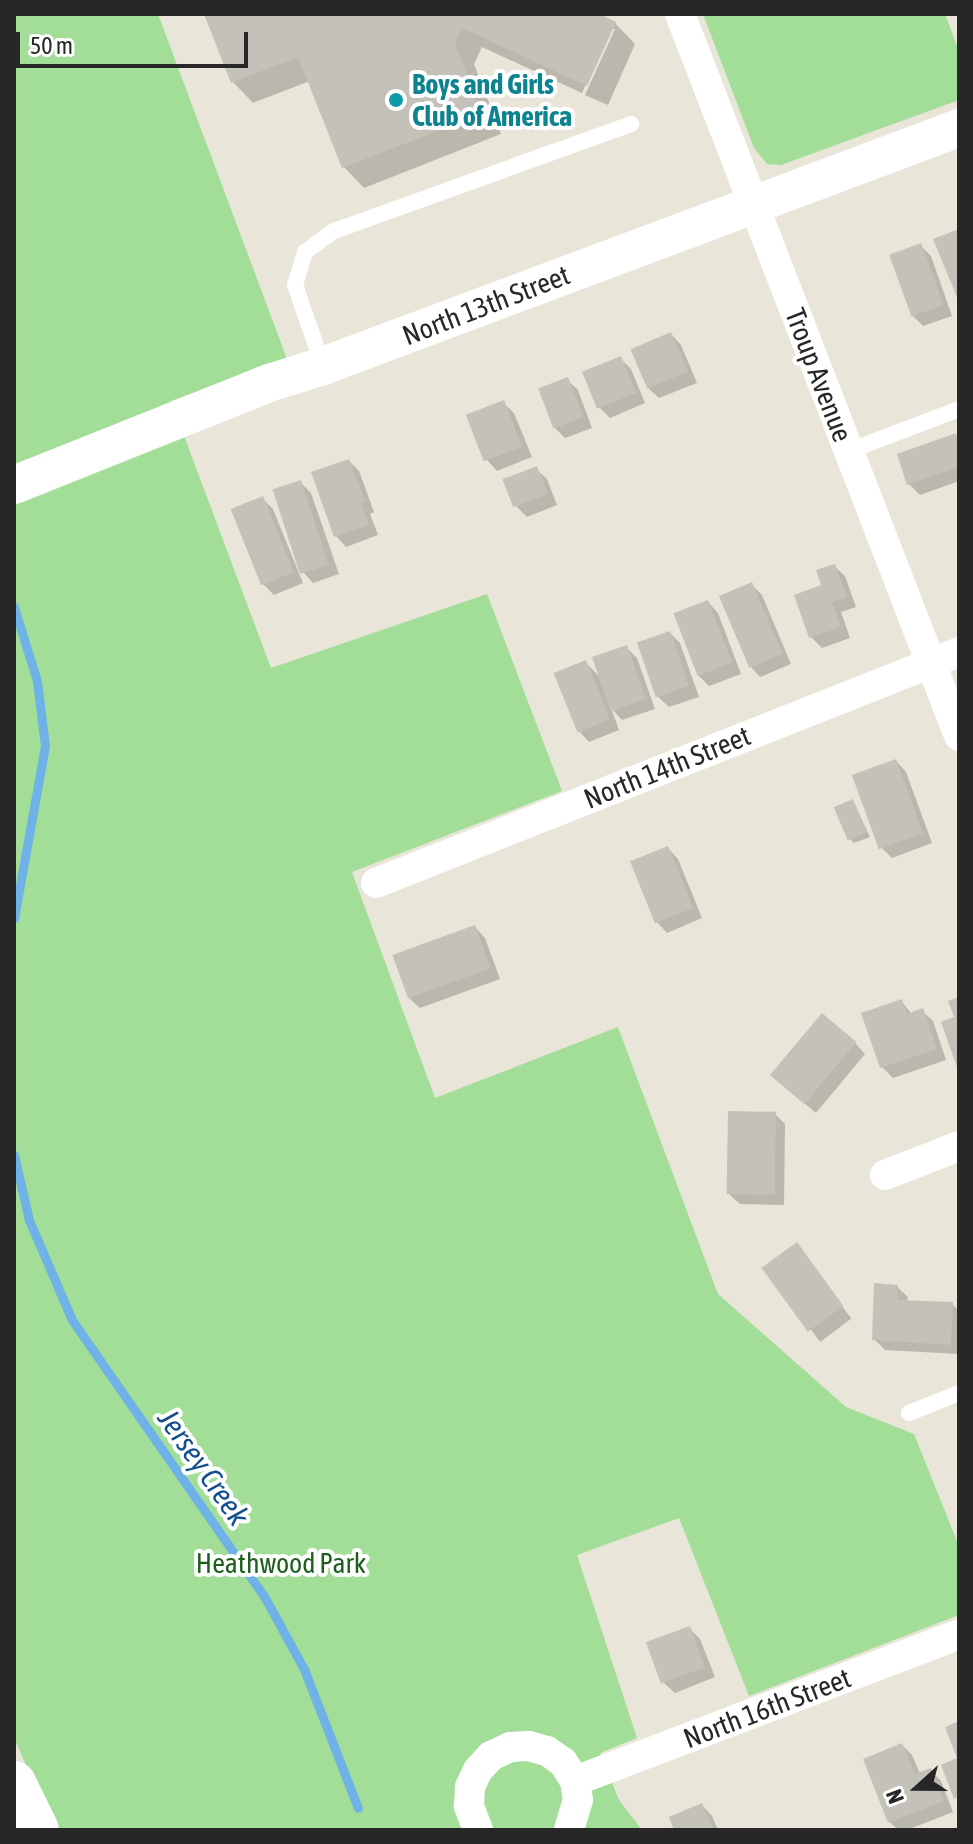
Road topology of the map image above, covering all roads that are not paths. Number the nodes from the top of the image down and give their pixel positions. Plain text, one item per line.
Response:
1 (680, 14) edge
2 (631, 124) dead end
3 (959, 128) edge
4 (753, 205) junction
5 (323, 366) junction
6 (959, 409) edge
7 (849, 451) junction
8 (14, 485) edge
9 (959, 652) edge
10 (931, 663) junction
11 (959, 736) edge
12 (376, 883) dead end
13 (959, 1146) edge
14 (885, 1175) dead end
15 (959, 1393) edge
16 (909, 1413) dead end
17 (959, 1634) edge
18 (575, 1781) junction
19 (14, 1783) edge
20 (37, 1830) edge
21 (478, 1830) edge
22 (569, 1830) edge

1 - 4 street, Troup Avenue
2 - 5 lane
3 - 4 street, North 13th Street
4 - 5 street, North 13th Street
4 - 7 street, Troup Avenue
5 - 8 street, North 13th Street
6 - 7 lane
7 - 10 street, Troup Avenue
9 - 10 street, North 14th Street
10 - 11 street, Troup Avenue
10 - 12 street, North 14th Street
13 - 14 street
15 - 16 lane
17 - 18 street, North 16th Street
18 - 21 street
18 - 22 street
19 - 20 main road

